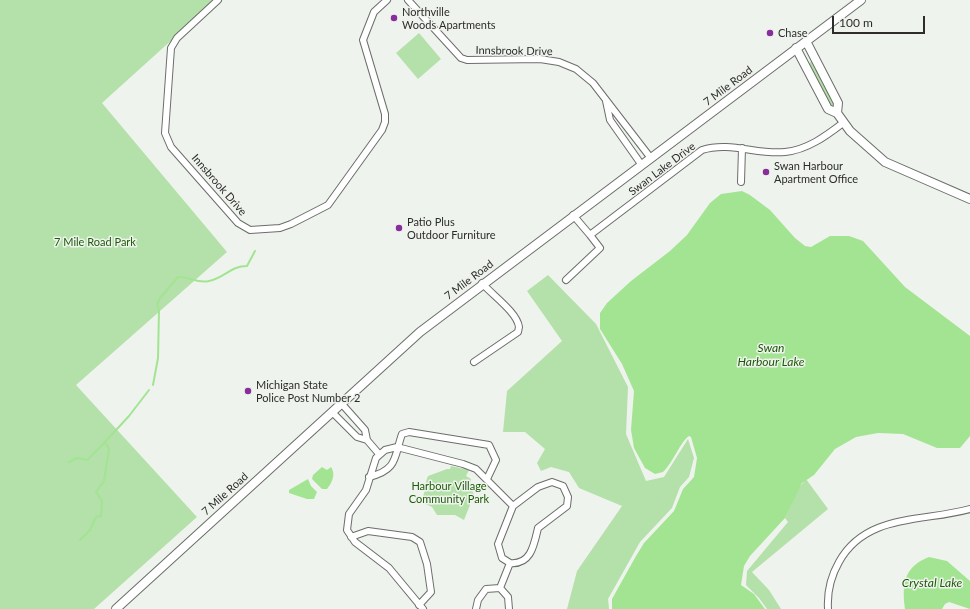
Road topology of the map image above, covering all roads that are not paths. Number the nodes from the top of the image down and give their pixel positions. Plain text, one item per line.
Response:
1 (218, 0) edge
2 (387, 0) edge
3 (408, 0) edge
4 (861, 0) edge
5 (806, 41) junction
6 (796, 48) junction
7 (606, 101) junction
8 (837, 113) junction
9 (843, 124) junction
10 (742, 148) junction
11 (650, 157) junction
12 (642, 164) junction
13 (741, 182) dead end
14 (970, 200) edge
15 (574, 215) junction
16 (590, 235) junction
17 (566, 280) dead end
18 (482, 283) junction
19 (474, 362) dead end
20 (341, 403) junction
21 (332, 412) junction
22 (367, 440) junction
23 (399, 448) junction
24 (379, 454) junction
25 (370, 477) junction
26 (487, 479) junction
27 (513, 506) junction
28 (970, 509) edge
29 (351, 537) junction
30 (510, 563) junction
31 (500, 588) junction
32 (421, 607) edge
33 (116, 609) edge
34 (476, 609) edge
35 (509, 609) edge
36 (828, 609) edge

1 - 2 street, Innsbrook Drive
3 - 7 street, Innsbrook Drive
4 - 5 street, 7 Mile Road
5 - 6 street, 7 Mile Road
5 - 8 street
6 - 8 street
6 - 11 street, 7 Mile Road
7 - 11 street, Innsbrook Drive
7 - 12 street, Innsbrook Drive
8 - 9 street
9 - 10 street, Swan Lake Drive
9 - 14 street
10 - 13 street
10 - 16 street, Swan Lake Drive
11 - 12 street, 7 Mile Road
12 - 15 street, 7 Mile Road
15 - 16 street
15 - 18 street, 7 Mile Road
16 - 17 street
18 - 19 street
18 - 20 street, 7 Mile Road
20 - 21 street, 7 Mile Road
20 - 22 street
21 - 22 street
21 - 33 street, 7 Mile Road
22 - 24 street
23 - 24 street
23 - 25 street
23 - 26 street
23 - 26 street
24 - 25 street
25 - 29 street
26 - 27 street
27 - 30 street
27 - 30 street
28 - 36 street
29 - 32 street
29 - 32 street
30 - 31 street
31 - 34 street
31 - 35 street

